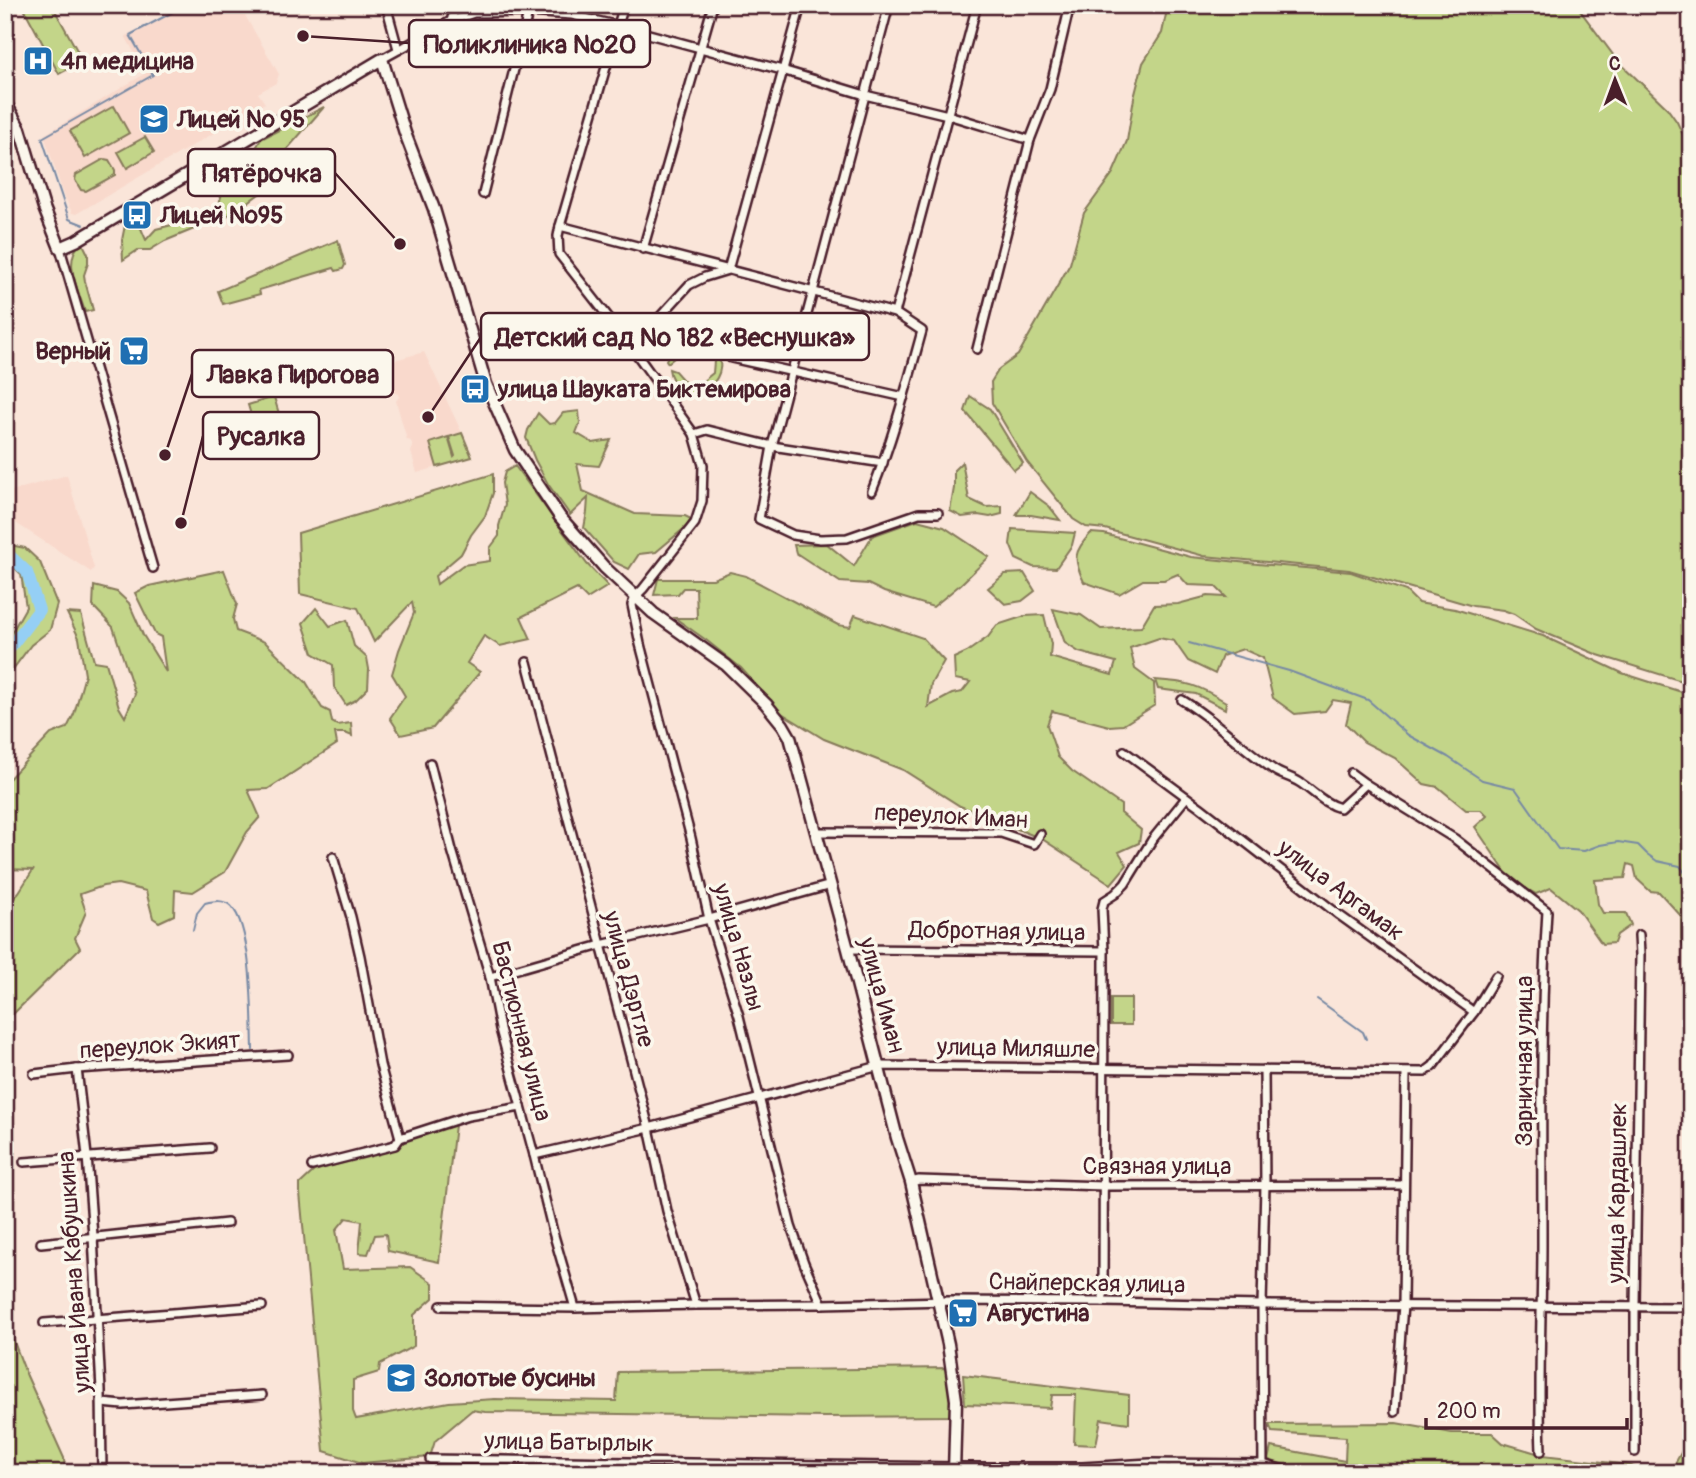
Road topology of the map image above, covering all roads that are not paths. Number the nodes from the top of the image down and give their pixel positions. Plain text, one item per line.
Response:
1 (386, 5) edge
2 (456, 5) edge
3 (624, 5) edge
4 (713, 5) edge
5 (801, 5) edge
6 (889, 5) edge
7 (977, 5) edge
8 (1070, 5) edge
9 (529, 8) edge
10 (451, 21) junction
11 (619, 26) junction
12 (401, 47) junction
13 (701, 48) junction
14 (382, 59) junction
15 (782, 71) junction
16 (865, 95) junction
17 (5, 102) edge
18 (948, 115) junction
19 (1030, 140) junction
20 (483, 194) dead end
21 (559, 226) junction
22 (60, 248) junction
23 (643, 249) junction
24 (728, 270) junction
25 (814, 293) junction
26 (895, 313) junction
27 (627, 341) junction
28 (977, 349) dead end
29 (731, 358) dead end
30 (793, 372) junction
31 (904, 397) junction
32 (694, 433) junction
33 (772, 446) junction
34 (883, 463) junction
35 (872, 491) dead end
36 (938, 513) dead end
37 (153, 568) dead end
38 (635, 597) junction
39 (527, 662) dead end
40 (1182, 700) dead end
41 (1124, 751) dead end
42 (430, 764) dead end
43 (1351, 773) dead end
44 (1366, 784) junction
45 (1186, 798) junction
46 (816, 832) junction
47 (1040, 834) dead end
48 (333, 857) dead end
49 (831, 885) junction
50 (709, 919) junction
51 (1639, 935) dead end
52 (601, 945) junction
53 (848, 948) junction
54 (1104, 951) junction
55 (1496, 976) dead end
56 (490, 977) junction
57 (1474, 1012) junction
58 (288, 1055) dead end
59 (879, 1066) junction
60 (1104, 1068) junction
61 (77, 1069) junction
62 (1264, 1070) junction
63 (1406, 1073) junction
64 (34, 1074) dead end
65 (760, 1098) junction
66 (521, 1107) junction
67 (649, 1128) junction
68 (400, 1138) junction
69 (210, 1148) dead end
70 (534, 1155) junction
71 (87, 1156) junction
72 (24, 1162) dead end
73 (312, 1166) dead end
74 (911, 1182) junction
75 (1265, 1185) junction
76 (1404, 1185) junction
77 (1104, 1186) junction
78 (227, 1223) dead end
79 (93, 1236) junction
80 (41, 1243) dead end
81 (937, 1301) junction
82 (1103, 1301) junction
83 (822, 1304) junction
84 (696, 1305) junction
85 (1262, 1305) junction
86 (1403, 1305) junction
87 (1542, 1305) junction
88 (262, 1306) dead end
89 (441, 1306) dead end
90 (1635, 1306) junction
91 (1691, 1307) edge
92 (575, 1308) junction
93 (97, 1319) junction
94 (44, 1324) dead end
95 (262, 1395) dead end
96 (102, 1403) junction
97 (1395, 1412) dead end
98 (1541, 1451) dead end
99 (1635, 1452) dead end
100 (430, 1459) dead end
101 (1263, 1464) junction
102 (954, 1470) edge
103 (102, 1473) edge
104 (1263, 1473) edge
105 (1293, 1473) edge

1 - 12 street
2 - 10 street
3 - 11 street
4 - 13 street
5 - 15 street
6 - 16 street
7 - 18 street
8 - 19 street
9 - 10 street
9 - 11 street
9 - 20 street
10 - 12 street
11 - 13 street
11 - 21 street
12 - 14 street
13 - 15 street
13 - 23 street
14 - 22 street
14 - 38 street, улица Иман
15 - 16 street
15 - 24 street
16 - 18 street
16 - 25 street
17 - 22 street
18 - 19 street
18 - 26 street
19 - 28 street
21 - 23 street
21 - 27 street
22 - 37 street
23 - 24 street
24 - 25 street
24 - 27 street
25 - 26 street
25 - 30 street
26 - 31 street
27 - 32 street
29 - 30 street
30 - 31 street
30 - 33 street
31 - 34 street
32 - 33 street
32 - 38 street
33 - 34 street
33 - 36 street
34 - 35 street
38 - 46 street, улица Иман
38 - 50 street, улица Назлы
39 - 52 street, улица Дэртле
40 - 44 street
41 - 45 street, улица Аргамак
42 - 56 street, Бастионная улица
43 - 44 street, Зарничная улица
44 - 87 street, Зарничная улица
45 - 54 street
45 - 57 street, улица Аргамак
46 - 47 street, переулок Иман
46 - 49 street, улица Иман
48 - 68 street
49 - 50 street
49 - 53 street, улица Иман
50 - 52 street
50 - 65 street, улица Назлы
51 - 90 street, улица Кардашлек
52 - 56 street
52 - 67 street, улица Дэртле
53 - 54 street, Добротная улица
53 - 59 street, улица Иман
54 - 60 street
55 - 57 street
56 - 66 street, Бастионная улица
57 - 63 street, улица Миляшле
58 - 61 street, переулок Экият
59 - 60 street, улица Миляшле
59 - 65 street, улица Миляшле
59 - 74 street, улица Иман
60 - 62 street, улица Миляшле
60 - 77 street
61 - 64 street, переулок Экият
61 - 71 street, улица Ивана Кабушкина
62 - 63 street, улица Миляшле
62 - 75 street
63 - 76 street
65 - 67 street, улица Миляшле
65 - 83 street, улица Назлы
66 - 68 street
66 - 70 street, Бастионная улица
67 - 70 street, улица Миляшле
67 - 84 street, улица Дэртле
68 - 73 street
69 - 71 street
70 - 92 street, Бастионная улица
71 - 72 street
71 - 79 street, улица Ивана Кабушкина
74 - 77 street, Связная улица
74 - 81 street, улица Иман
75 - 76 street, Связная улица
75 - 77 street, Связная улица
75 - 85 street
76 - 86 street
77 - 82 street
78 - 79 street
79 - 80 street
79 - 93 street, улица Ивана Кабушкина
81 - 82 street, Снайперская улица
81 - 83 street, Снайперская улица
81 - 102 street, улица Иман
82 - 85 street, Снайперская улица
83 - 84 street, Снайперская улица
84 - 92 street, Снайперская улица
85 - 86 street, Снайперская улица
85 - 101 street
86 - 87 street, Снайперская улица
86 - 97 street
87 - 90 street, Снайперская улица
87 - 98 street, Зарничная улица
88 - 93 street
89 - 92 street, Снайперская улица
90 - 91 street, Снайперская улица
90 - 99 street, улица Кардашлек
93 - 94 street
93 - 96 street, улица Ивана Кабушкина
95 - 96 street
96 - 103 street, улица Ивана Кабушкина
100 - 102 street, улица Батырлык
101 - 102 street, улица Батырлык
101 - 104 street
101 - 105 street, улица Батырлык

